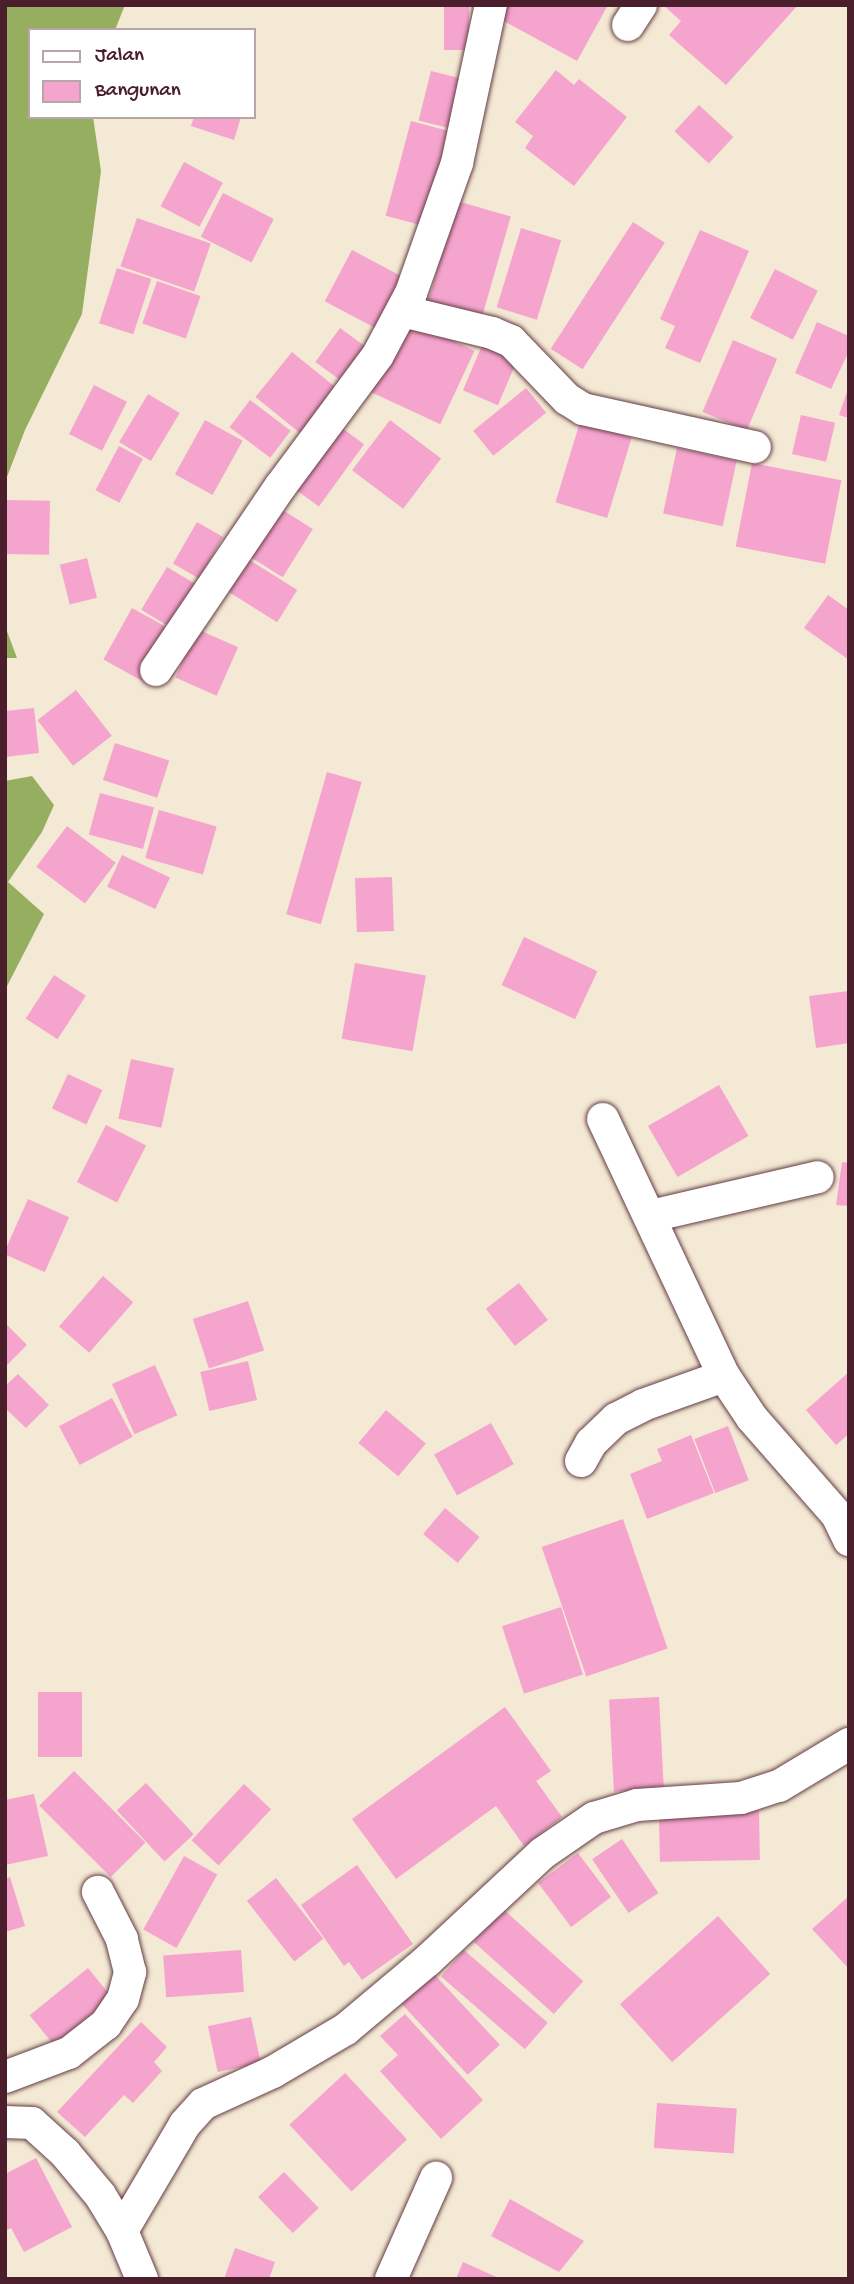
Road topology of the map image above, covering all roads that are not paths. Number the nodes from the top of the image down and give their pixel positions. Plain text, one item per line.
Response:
1 (491, 5) edge
2 (402, 311) junction
3 (755, 447) dead end
4 (156, 670) dead end
5 (603, 1119) dead end
6 (818, 1177) dead end
7 (651, 1216) junction
8 (724, 1376) junction
9 (581, 1461) dead end
10 (849, 1540) edge
11 (849, 1744) edge
12 (98, 1892) dead end
13 (5, 2077) edge
14 (5, 2085) edge
15 (19, 2122) edge
16 (436, 2178) dead end
17 (122, 2231) junction
18 (142, 2279) edge
19 (391, 2279) edge

1 - 2 street
2 - 3 street
2 - 4 street
5 - 7 street
6 - 7 street
7 - 8 street
8 - 9 street
8 - 10 street
11 - 17 street
12 - 13 street
14 - 15 street
15 - 17 street
16 - 19 street
17 - 18 street

